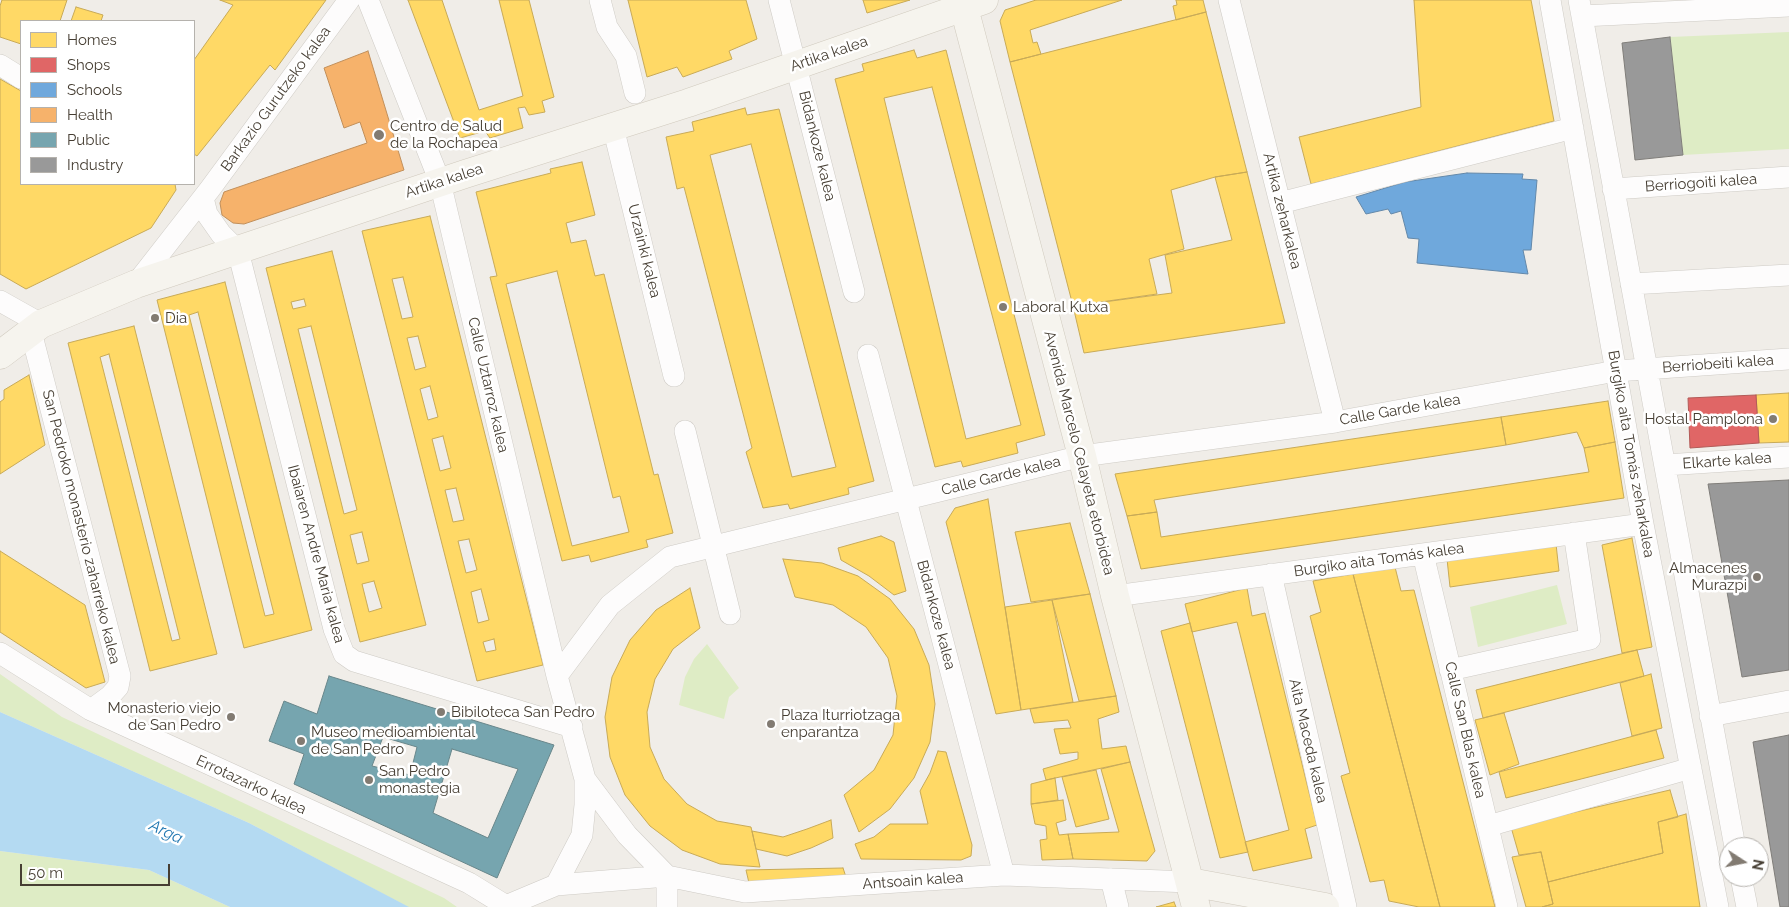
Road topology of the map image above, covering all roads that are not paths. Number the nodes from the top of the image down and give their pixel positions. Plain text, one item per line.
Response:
1 (349, 0) edge
2 (368, 0) edge
3 (600, 0) edge
4 (779, 0) edge
5 (1229, 0) edge
6 (1550, 0) edge
7 (970, 3) edge
8 (1789, 6) edge
9 (1580, 8) edge
10 (0, 65) edge
11 (796, 66) junction
12 (20, 77) edge
13 (635, 93) dead end
14 (613, 127) junction
15 (1573, 128) junction
16 (1789, 177) edge
17 (440, 182) junction
18 (202, 189) edge
19 (1613, 189) junction
20 (1280, 203) junction
21 (238, 251) junction
22 (1789, 274) edge
23 (136, 284) junction
24 (1631, 284) junction
25 (854, 292) dead end
26 (0, 301) edge
27 (36, 328) junction
28 (0, 354) edge
29 (868, 355) dead end
30 (1789, 359) edge
31 (1648, 368) junction
32 (1616, 371) junction
33 (674, 376) dead end
34 (1335, 422) junction
35 (685, 432) dead end
36 (1082, 456) junction
37 (1789, 457) edge
38 (1665, 465) junction
39 (906, 499) junction
40 (1643, 524) junction
41 (1574, 533) junction
42 (712, 546) junction
43 (1423, 554) junction
44 (1271, 574) junction
45 (1115, 596) junction
46 (730, 614) dead end
47 (0, 653) edge
48 (1450, 670) junction
49 (557, 676) junction
50 (1789, 700) edge
51 (91, 710) junction
52 (1710, 716) junction
53 (572, 727) junction
54 (1691, 768) junction
55 (584, 779) junction
56 (1488, 826) junction
57 (1733, 837) edge
58 (1004, 875) junction
59 (666, 876) junction
60 (1111, 879) junction
61 (556, 885) junction
62 (1743, 887) edge
63 (1193, 894) edge
64 (746, 900) edge
65 (507, 906) edge
66 (667, 907) edge
67 (1118, 907) edge
68 (1325, 907) edge
69 (1346, 907) edge
70 (1507, 907) edge
71 (1718, 907) edge
72 (1747, 907) edge

1 - 18 street, Barkazio Gurutzeko kalea
2 - 17 street, Calle Uztarroz kalea
3 - 13 street
4 - 11 street, Bidankoze kalea
5 - 20 street, Artika zeharkalea
6 - 15 street, Burgiko aita Tomás zeharkalea
7 - 11 street, Artika kalea
7 - 36 street, Avenida Marcelo Celayeta etorbidea
8 - 9 street
9 - 19 street, Burgiko aita Tomás zeharkalea
10 - 12 street
11 - 14 street, Artika kalea
11 - 25 street, Bidankoze kalea
14 - 17 street, Artika kalea
14 - 33 street, Urzainki kalea
15 - 20 street
15 - 32 street, Burgiko aita Tomás zeharkalea
16 - 19 street, Berriogoiti kalea
17 - 21 street, Artika kalea
17 - 49 street, Calle Uztarroz kalea
18 - 21 street
18 - 23 street, Barkazio Gurutzeko kalea
19 - 24 street, Burgiko aita Tomás zeharkalea
20 - 34 street, Artika zeharkalea
21 - 23 street, Artika kalea
21 - 53 street, Ibaiaren Andre Maria kalea
22 - 24 street
23 - 27 street, Artika kalea
24 - 31 street, Burgiko aita Tomás zeharkalea
26 - 27 street
27 - 28 street, Artika kalea
27 - 51 street, San Pedroko monasterio zaharreko kalea
29 - 39 street, Bidankoze kalea
30 - 31 street, Berriobeiti kalea
31 - 32 street, Calle Garde kalea
31 - 38 street, Burgiko aita Tomás zeharkalea
32 - 34 street, Calle Garde kalea
32 - 40 street, Burgiko aita Tomás zeharkalea
34 - 36 street, Calle Garde kalea
35 - 42 street
36 - 39 street, Calle Garde kalea
36 - 45 street, Avenida Marcelo Celayeta etorbidea
37 - 38 street, Elkarte kalea
38 - 52 street, Burgiko aita Tomás zeharkalea
39 - 42 street, Calle Garde kalea
39 - 58 street, Bidankoze kalea
40 - 41 street, Burgiko aita Tomás kalea
40 - 54 street, Burgiko aita Tomás zeharkalea
41 - 43 street, Burgiko aita Tomás kalea
41 - 48 street
42 - 46 street
42 - 49 street, Calle Garde kalea
43 - 44 street, Burgiko aita Tomás kalea
43 - 48 street, Calle San Blas kalea
44 - 45 street, Burgiko aita Tomás kalea
44 - 69 street, Aita Maceda kalea
45 - 63 street, Avenida Marcelo Celayeta etorbidea
47 - 51 street, Errotazarko kalea
48 - 56 street, Calle San Blas kalea
49 - 53 street, Calle Uztarroz kalea
50 - 52 street
51 - 65 street, Errotazarko kalea
52 - 57 street, Burgiko aita Tomás zeharkalea
53 - 55 street, Calle Uztarroz kalea
54 - 56 street
54 - 71 street, Burgiko aita Tomás zeharkalea
55 - 59 street, Calle Uztarroz kalea
55 - 61 street, Calle Uztarroz kalea
56 - 70 street, Calle San Blas kalea
58 - 60 street, Antsoain kalea
58 - 64 street, Antsoain kalea
59 - 61 street, Antsoain kalea
59 - 64 street, Antsoain kalea
59 - 66 street
60 - 63 street, Antsoain kalea
60 - 67 street
61 - 65 street, Antsoain kalea
62 - 72 street
63 - 68 street, Antsoain kalea

